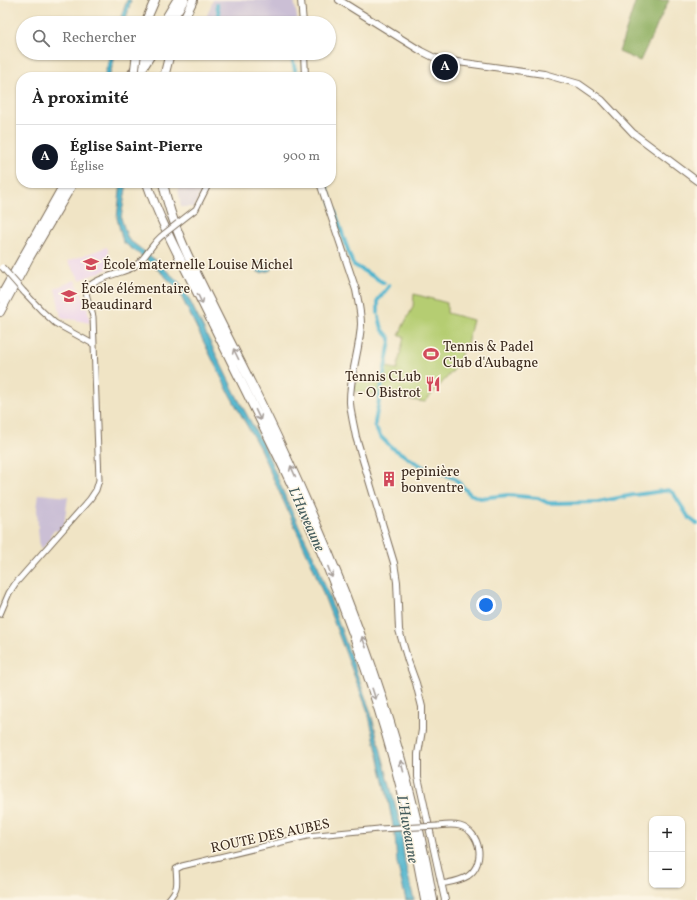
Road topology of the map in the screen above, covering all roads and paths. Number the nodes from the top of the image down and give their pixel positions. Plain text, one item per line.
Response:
1 (155, 0) edge
2 (176, 0) edge
3 (184, 0) edge
4 (193, 0) edge
5 (301, 0) edge
6 (304, 0) edge
7 (339, 0) edge
8 (347, 0) edge
9 (148, 16) edge
10 (167, 16) edge
11 (174, 16) edge
12 (185, 16) edge
13 (302, 16) edge
14 (302, 16) edge
15 (388, 30) junction
16 (136, 60) edge
17 (140, 60) edge
18 (148, 60) edge
19 (168, 60) edge
20 (304, 60) edge
21 (133, 72) edge
22 (135, 72) edge
23 (140, 72) edge
24 (165, 72) edge
25 (305, 72) edge
26 (697, 181) edge
27 (62, 188) edge
28 (70, 188) edge
29 (149, 188) edge
30 (164, 188) edge
31 (206, 188) edge
32 (322, 188) edge
33 (1, 266) edge
34 (0, 298) edge
35 (0, 312) edge
36 (93, 344) junction
37 (0, 614) edge
38 (442, 884) junction
39 (168, 900) edge
40 (425, 900) edge
41 (433, 900) edge
42 (445, 900) edge

1 - 9 highway
2 - 10 highway
3 - 11 highway
4 - 12 highway
5 - 13 main road
6 - 14 main road
7 - 15 main road
8 - 15 main road
15 - 26 main road
16 - 22 highway, bridge
17 - 21 highway
18 - 23 highway
19 - 24 highway
20 - 25 main road
27 - 34 highway
28 - 35 highway
29 -> 40 highway
41 -> 30 highway
31 - 36 street, bridge
32 - 38 main road
33 - 36 street, bridge
36 - 37 street
38 - 39 street, ROUTE DES AUBES, bridge
38 - 42 main road

